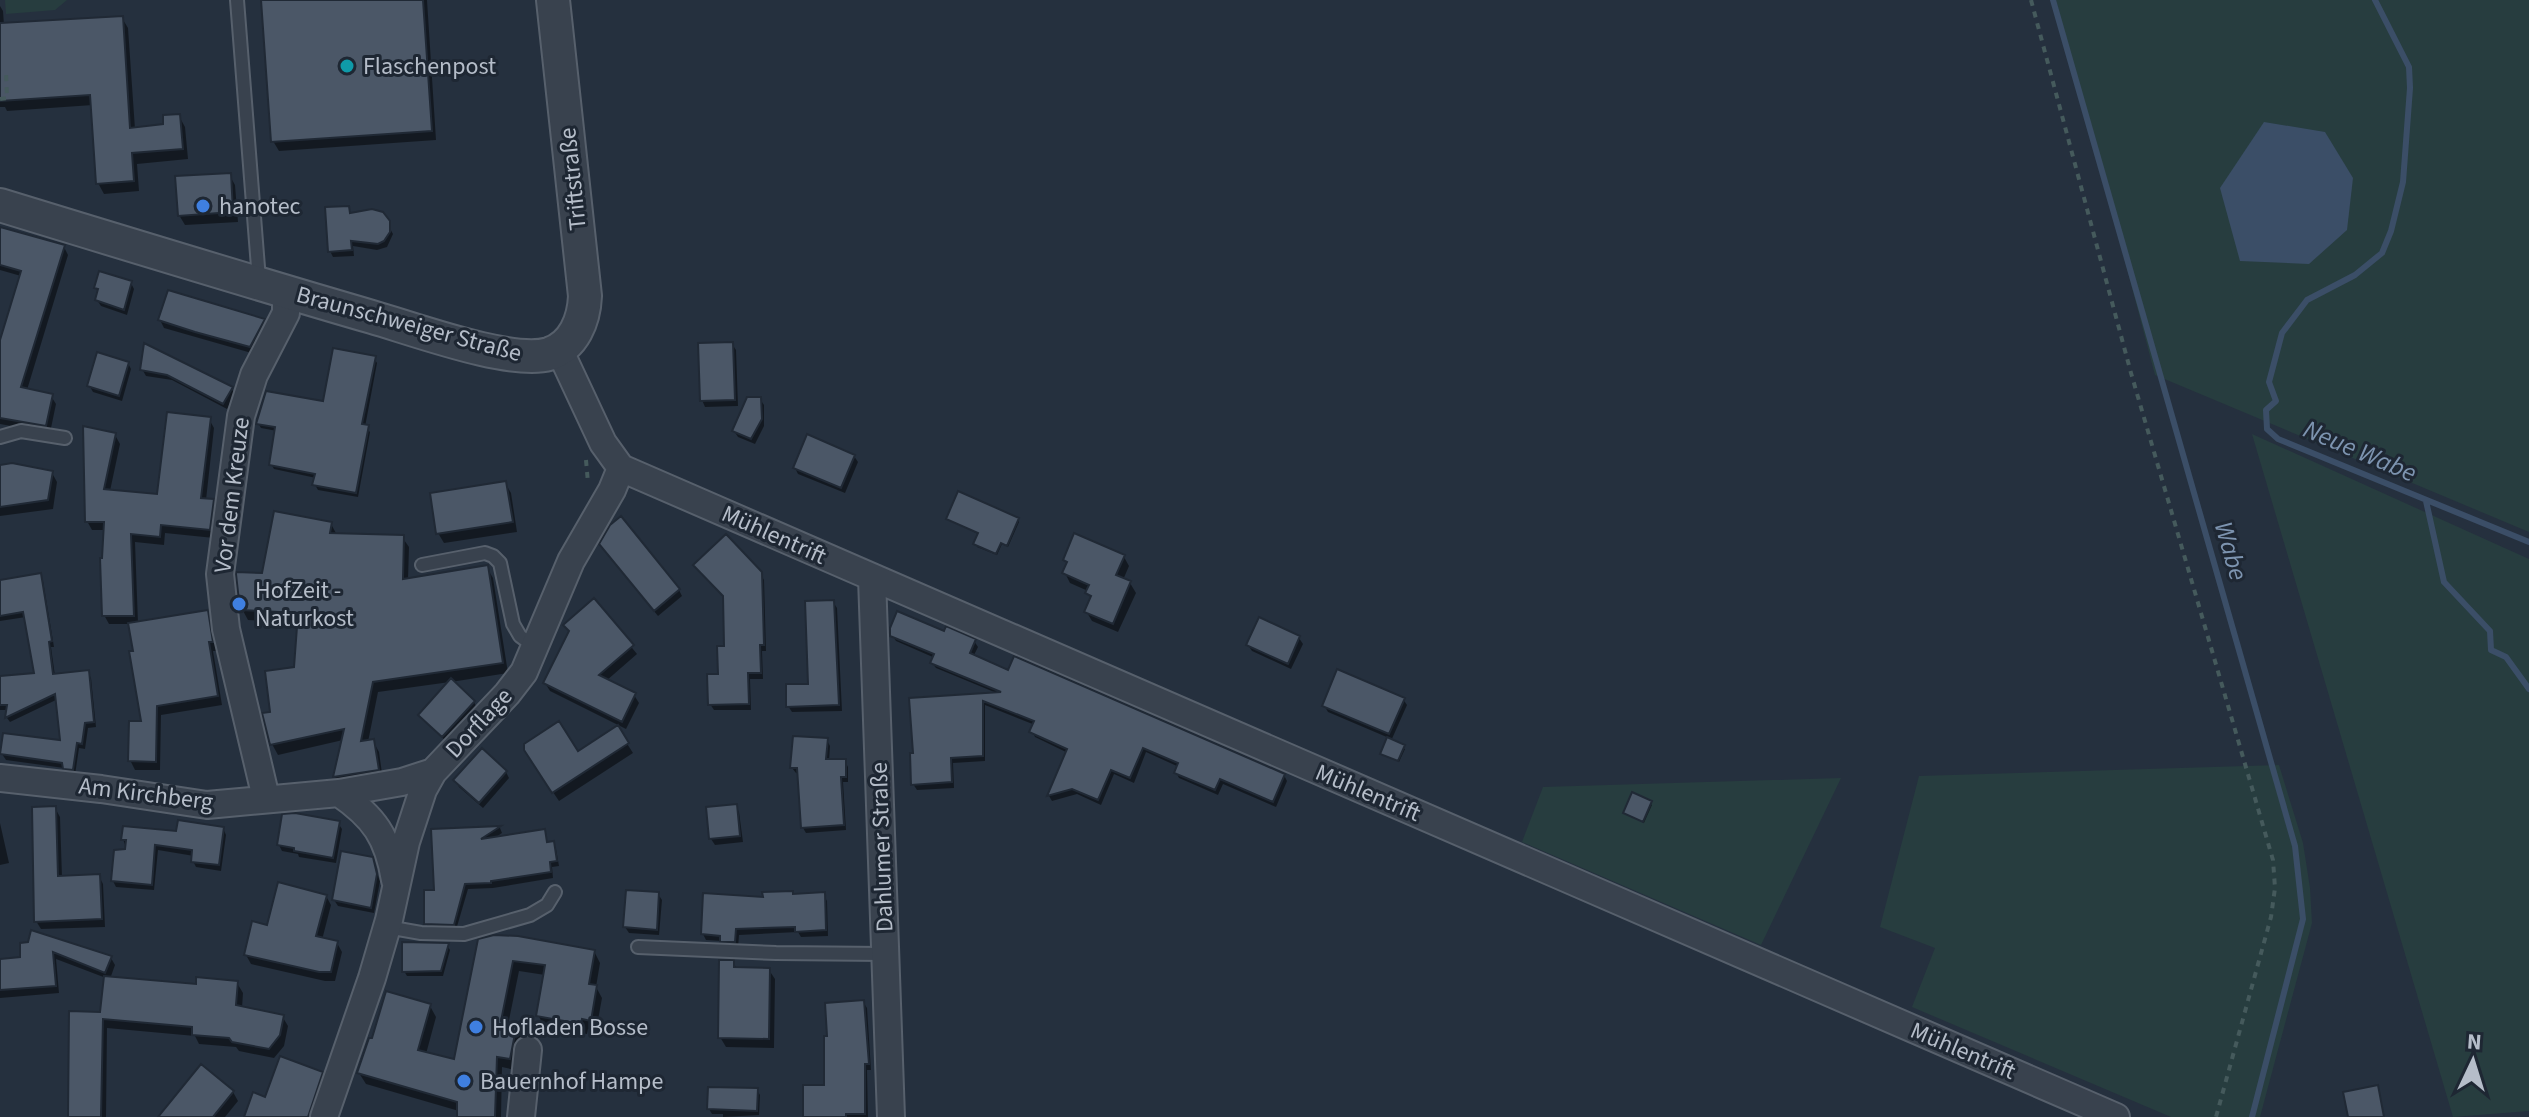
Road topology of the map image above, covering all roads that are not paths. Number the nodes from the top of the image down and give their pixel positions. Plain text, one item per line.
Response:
1 (237, 0) edge
2 (553, 0) edge
3 (0, 205) edge
4 (273, 288) junction
5 (559, 349) junction
6 (0, 437) edge
7 (65, 438) dead end
8 (621, 468) junction
9 (422, 565) dead end
10 (872, 578) junction
11 (535, 647) junction
12 (433, 772) junction
13 (0, 778) edge
14 (339, 793) junction
15 (266, 798) junction
16 (397, 889) junction
17 (555, 892) dead end
18 (387, 927) junction
19 (638, 947) dead end
20 (885, 954) junction
21 (528, 1050) dead end
22 (324, 1117) edge
23 (521, 1117) edge
24 (891, 1117) edge
25 (2116, 1117) edge

1 - 4 lane
2 - 5 street, Triftstraße
3 - 4 street, Braunschweiger Straße
4 - 5 street, Braunschweiger Straße
4 - 15 street, Vor dem Kreuze
5 - 8 street
6 - 7 lane
8 - 10 street, Mühlentrift
8 - 11 street, Dorflage
9 - 11 lane
10 - 20 street, Dahlumer Straße
10 - 25 street, Mühlentrift
11 - 12 street, Dorflage
12 - 14 street, Am Kirchberg
12 - 16 street, Dorflage
13 - 15 street, Am Kirchberg
14 - 15 street, Am Kirchberg
14 - 16 street
16 - 18 street, Dorflage
17 - 18 lane
18 - 22 street, Dorflage
19 - 20 lane
20 - 24 street, Dahlumer Straße
21 - 23 street

